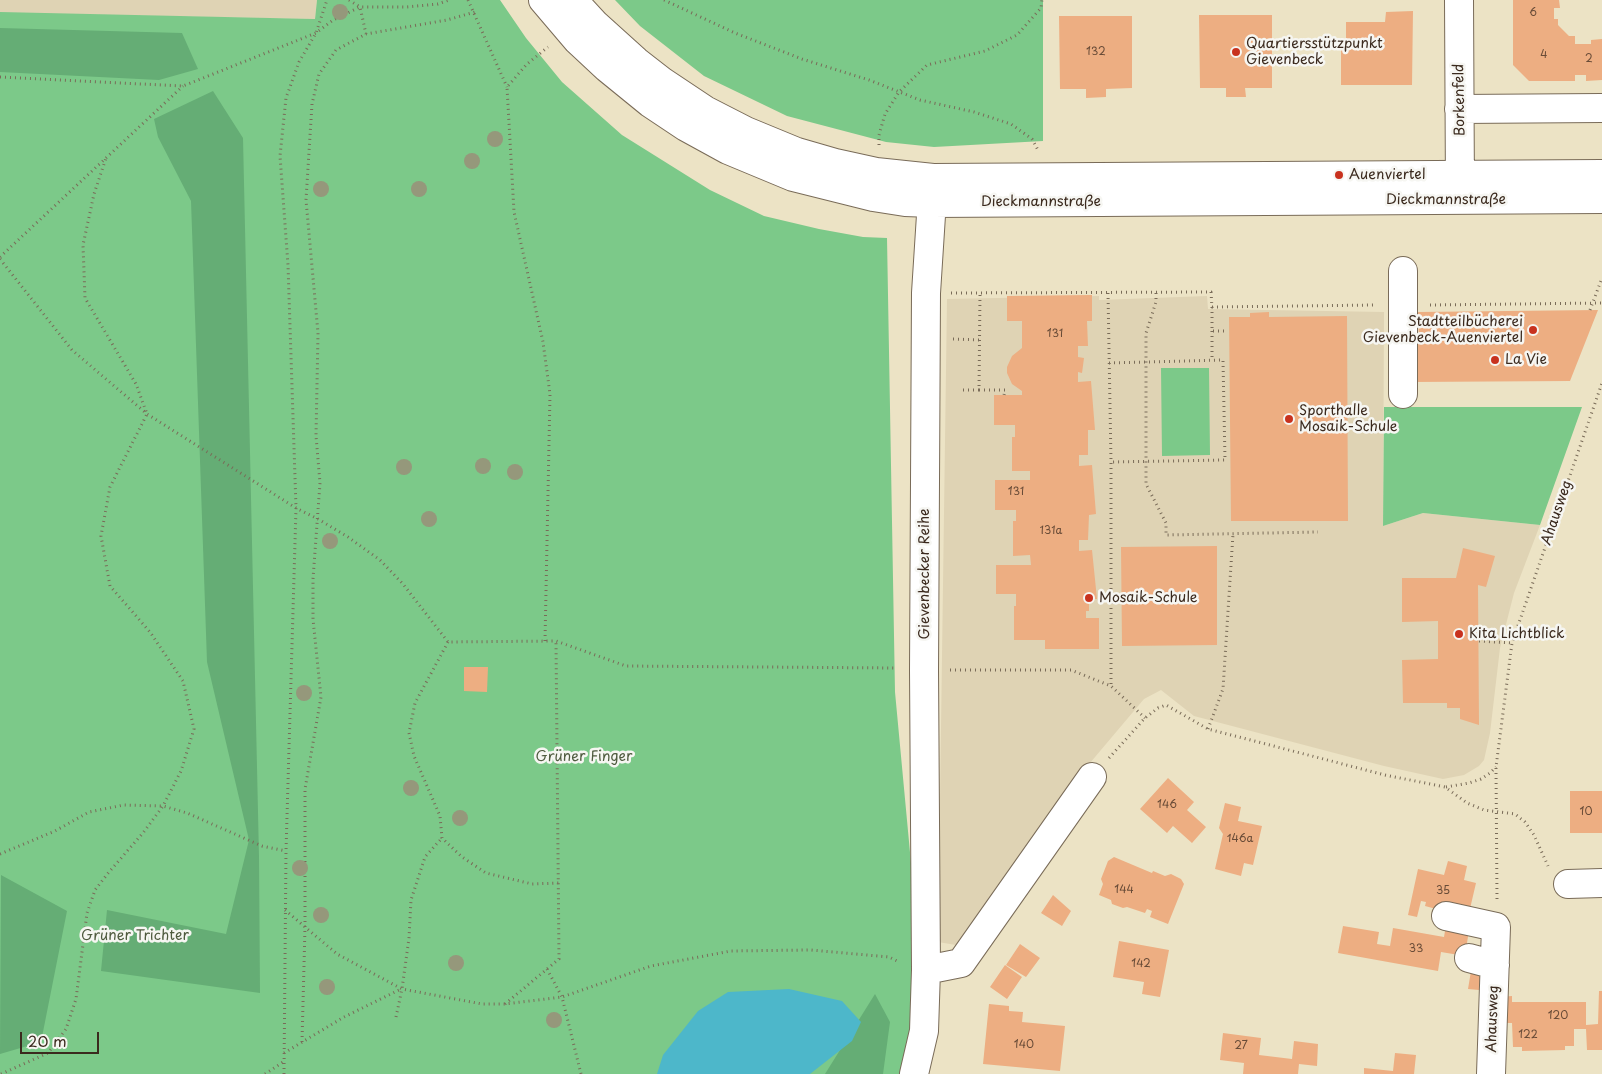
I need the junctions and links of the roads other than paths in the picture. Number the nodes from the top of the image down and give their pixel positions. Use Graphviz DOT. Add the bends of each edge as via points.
graph roads {
  1 [pos="542,0"];
  2 [pos="573,0"];
  3 [pos="1459,0"];
  4 [pos="1602,108"];
  5 [pos="1459,109"];
  6 [pos="1602,174"];
  7 [pos="1460,188"];
  8 [pos="932,190"];
  9 [pos="1602,199"];
  10 [pos="1403,271"];
  11 [pos="1403,394"];
  12 [pos="1092,777"];
  13 [pos="1602,883"];
  14 [pos="1568,884"];
  15 [pos="1446,916"];
  16 [pos="926,970"];
  17 [pos="914,1074"];
  18 [pos="1491,1074"];
  1 -- 8 [label="street, Dieckmannstraße" via="606,68 650,103 714,143 774,170 872,197 905,202"];
  2 -- 8 [label="street, Dieckmannstraße" via="651,73 690,101 726,121 797,152"];
  3 -- 5 [label="street, Borkenfeld"];
  4 -- 5 [label="street"];
  5 -- 7 [label="street, Borkenfeld"];
  6 -- 7 [label="street, Dieckmannstraße"];
  7 -- 8 [label="street, Dieckmannstraße"];
  7 -- 9 [label="street, Dieckmannstraße"];
  8 -- 16 [label="street, Gievenbecker Reihe" via="926,293"];
  10 -- 11 [label="street"];
  12 -- 16 [label="street" via="961,963"];
  13 -- 14 [label="street"];
  15 -- 18 [label="street, Ahausweg" via="1496,927 1482,962"];
  16 -- 17 [label="street, Gievenbecker Reihe" via="924,1031"];
}
